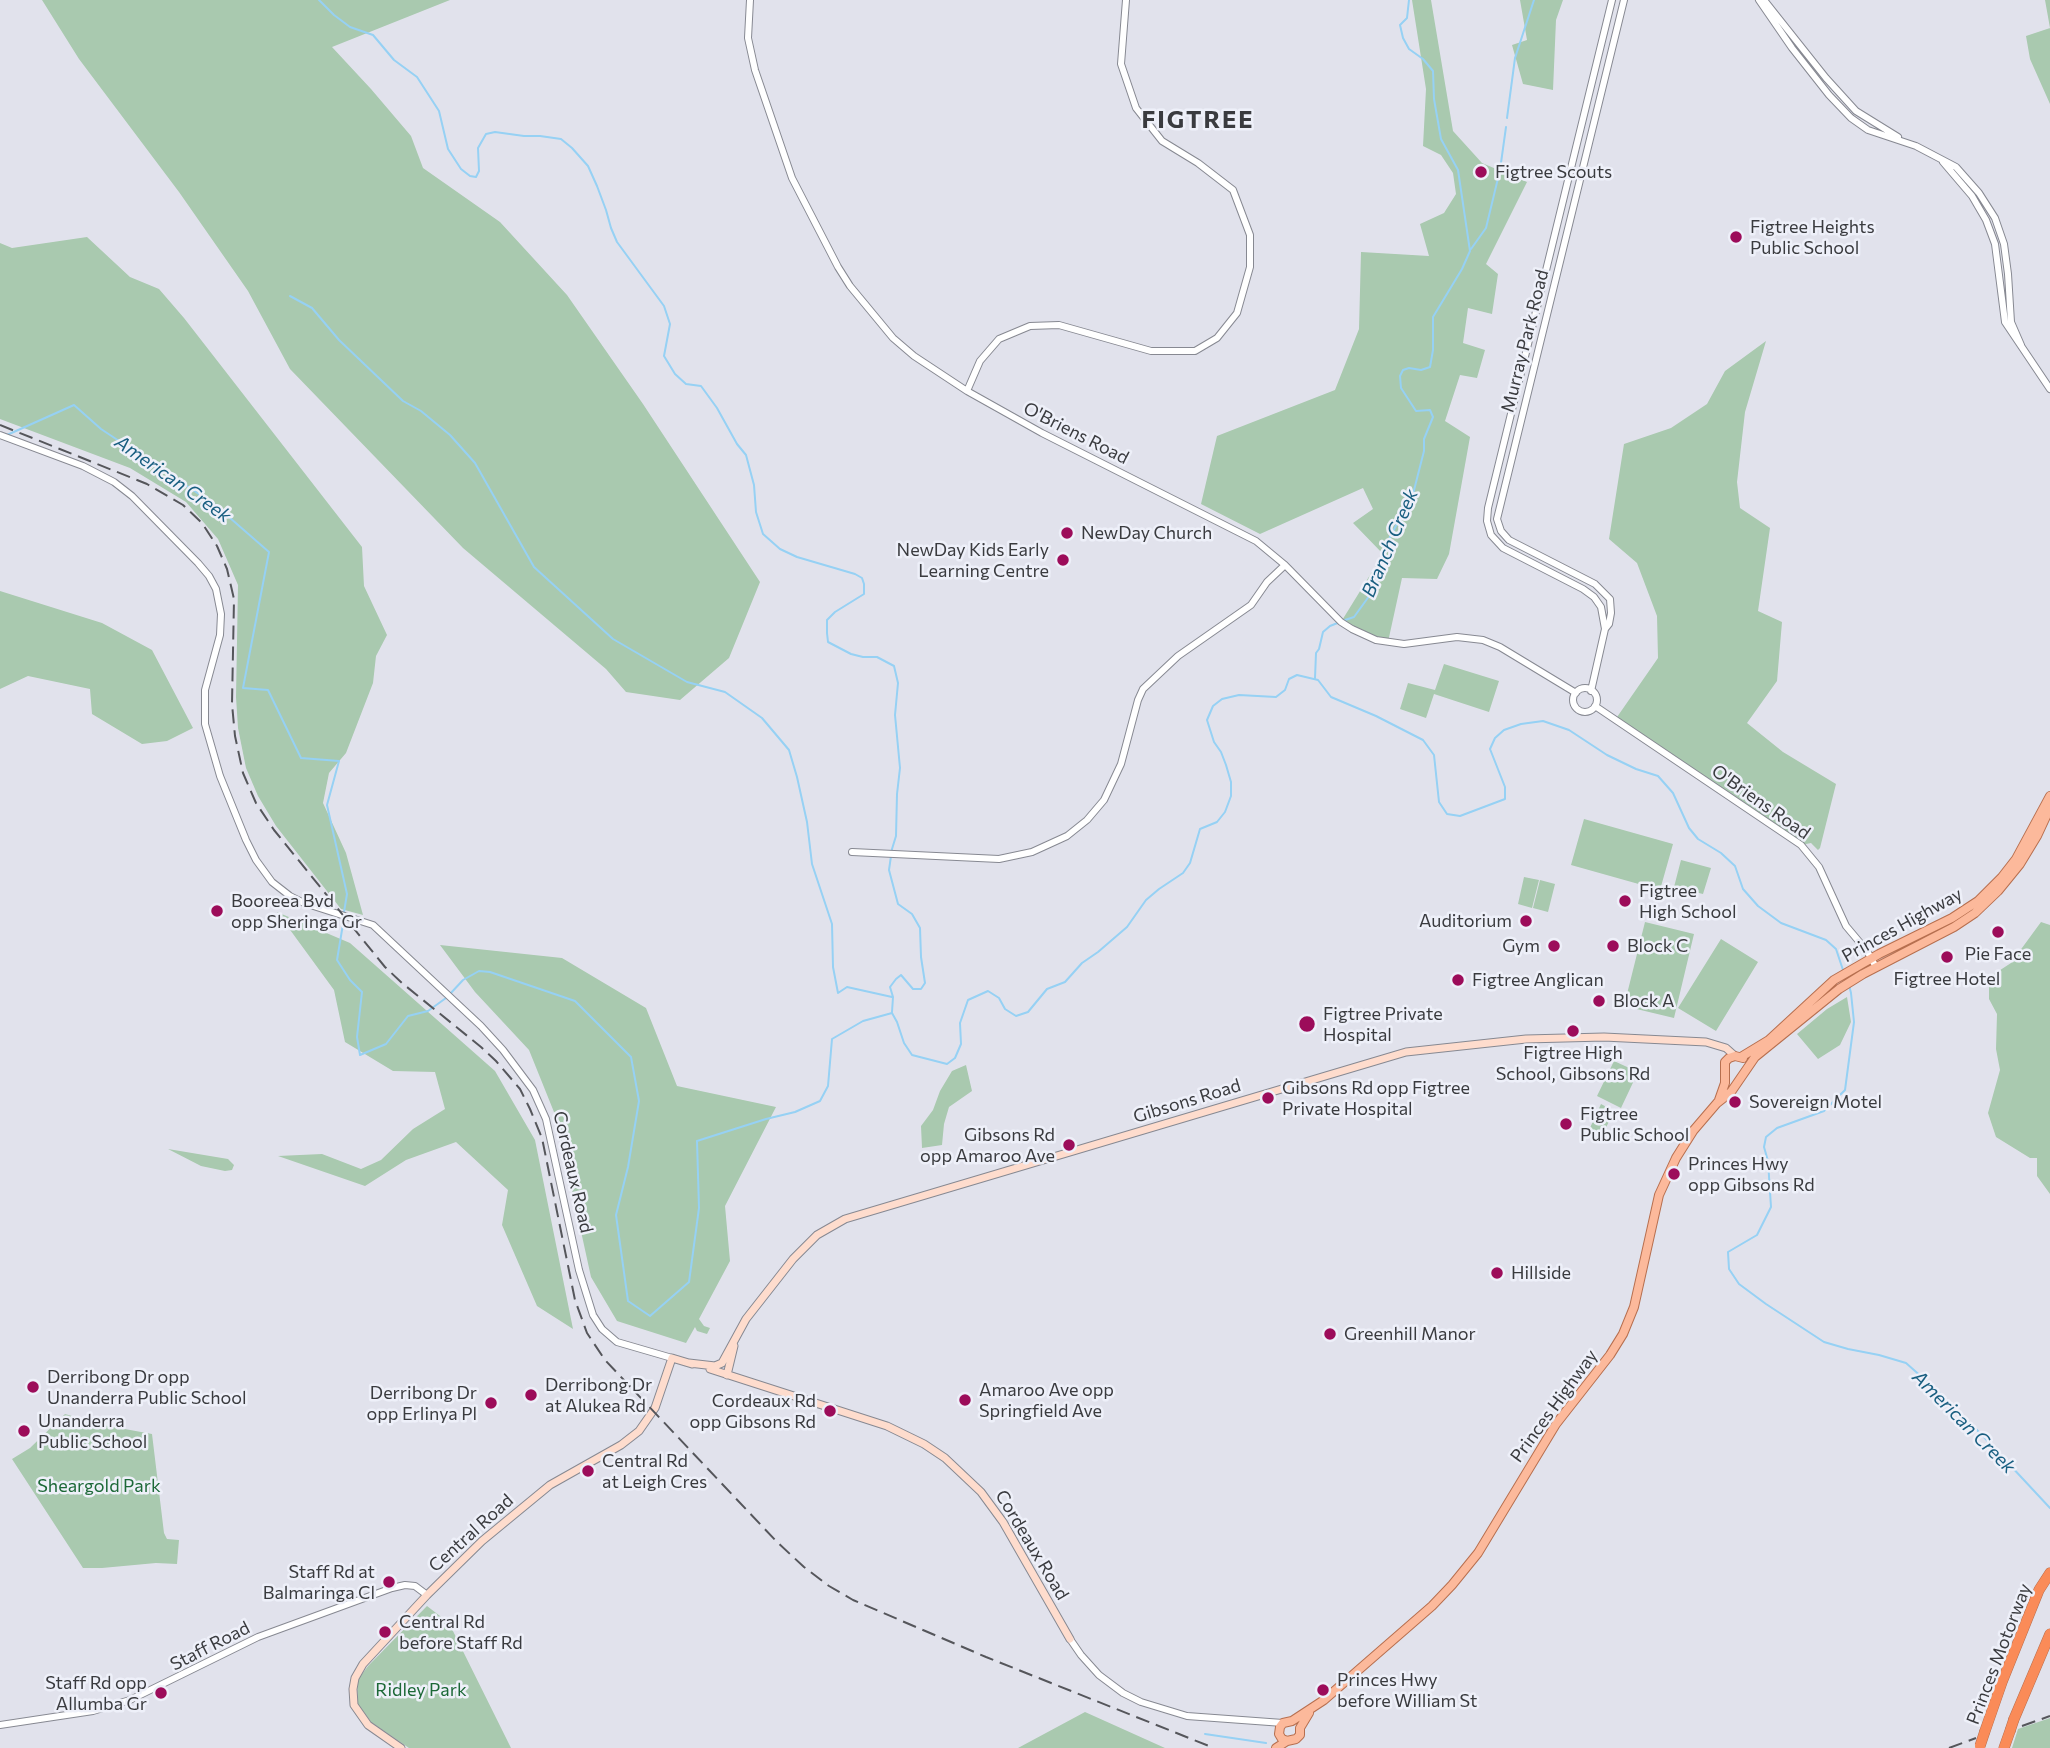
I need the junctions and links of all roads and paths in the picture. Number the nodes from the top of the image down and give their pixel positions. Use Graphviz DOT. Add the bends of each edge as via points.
graph roads {
  1 [pos="749,0"];
  2 [pos="1126,0"];
  3 [pos="1612,0"];
  4 [pos="1624,0"];
  5 [pos="1762,0"];
  6 [pos="2050,389"];
  7 [pos="967,391"];
  8 [pos="0,435"];
  9 [pos="1497,519"];
  10 [pos="1487,521"];
  11 [pos="1285,565"];
  12 [pos="1605,629"];
  13 [pos="1591,691"];
  14 [pos="1576,693"];
  15 [pos="1595,706"];
  16 [pos="2050,796"];
  17 [pos="2050,808"];
  18 [pos="852,852"];
  19 [pos="1871,958"];
  20 [pos="1875,967"];
  21 [pos="1711,1044"];
  22 [pos="1738,1056"];
  23 [pos="1725,1062"];
  24 [pos="1747,1068"];
  25 [pos="1726,1073"];
  26 [pos="1741,1077"];
  27 [pos="1717,1103"];
  28 [pos="734,1342"];
  29 [pos="672,1358"];
  30 [pos="689,1363"];
  31 [pos="727,1375"];
  32 [pos="2050,1573"];
  33 [pos="427,1595"];
  34 [pos="2050,1634"];
  35 [pos="1070,1639"];
  36 [pos="1311,1710"];
  37 [pos="0,1725"];
  38 [pos="1300,1728"];
  39 [pos="1284,1730"];
  40 [pos="1980,1747"];
  41 [pos="401,1748"];
  42 [pos="1276,1748"];
  43 [pos="2004,1748"];
  1 -- 7 [label="street, O'Briens Road" via="748,38 755,70 792,178 838,267 893,338"];
  2 -- 7 [label="street" via="1121,64 1136,108 1162,141 1233,190 1250,235 1250,267 1237,313 1217,338 1195,351 1151,351 1059,325 1030,326 999,340 980,361"];
  3 -- 10 [label="street, Murray Park Road"];
  4 -- 9 [label="street, Murray Park Road"];
  5 -- 6 [label="street" via="1856,111 1956,167 1979,193 1995,218 2005,254 2011,322"];
  7 -- 11 [label="street, O'Briens Road" via="1256,541"];
  8 -- 29 [label="street, Cordeaux Road" via="94,471 121,487 209,576 221,614 206,683 205,724 246,840 264,872 290,896 378,929 503,1049 541,1107 593,1315 617,1342"];
  9 -- 10 [label="street"];
  9 -- 12 [label="street" via="1509,540 1602,589 1611,603"];
  10 -- 12 [label="street" via="1491,535 1503,548 1594,597"];
  11 -- 14 [label="street, O'Briens Road" via="1341,622 1365,636 1404,644 1457,637 1483,640"];
  11 -- 18 [label="street" via="1251,605 1178,656 1143,689 1121,764 1104,800 1068,836 1032,852 999,859"];
  12 -- 13 [label="street"];
  13 -- 14 [label="street"];
  13 -- 15 [label="street" via="1597,698"];
  14 -- 15 [label="street, O'Briens Road" via="1574,705 1580,710 1588,712"];
  15 -- 19 [label="street, O'Briens Road" via="1801,845 1822,872 1846,926"];
  16 -- 19 [label="main road, Princes Highway" via="2016,859 1984,896 1952,918"];
  17 -- 20 [label="main road, Princes Highway" via="2020,864 1975,913"];
  19 -- 20 [label="street, O'Briens Road"];
  19 -- 22 [label="main road, Princes Highway" via="1834,980 1769,1040"];
  20 -- 24 [label="main road, Princes Highway" via="1839,989"];
  21 -- 22 [label="main road, Gibsons Road"];
  21 -- 23 [label="main road" via="1721,1051"];
  21 -- 28 [label="main road, Gibsons Road" via="1580,1037 1406,1052 856,1215 807,1244 746,1319"];
  22 -- 23 [label="main road"];
  22 -- 24 [label="main road"];
  23 -- 25 [label="main road"];
  24 -- 26 [label="main road"];
  25 -- 26 [label="main road" via="1731,1078"];
  25 -- 27 [label="main road, Princes Highway"];
  26 -- 27 [label="main road, Princes Highway"];
  27 -- 36 [label="main road, Princes Highway" via="1685,1142 1667,1177 1623,1334 1556,1424 1478,1553 1432,1606"];
  28 -- 30 [label="main road, Gibsons Road" via="719,1366"];
  28 -- 31 [label="main road, Gibsons Road"];
  29 -- 30 [label="main road, Cordeaux Road"];
  29 -- 33 [label="main road, Central Road" via="655,1408 639,1431 539,1493"];
  30 -- 31 [label="main road, Cordeaux Road"];
  31 -- 35 [label="main road, Cordeaux Road" via="887,1426 945,1458 981,1492 1003,1522"];
  32 -- 40 [label="highway, Princes Motorway, bridge" via="2002,1682"];
  33 -- 37 [label="street, Staff Road" via="415,1586 392,1588 258,1637 131,1700"];
  33 -- 41 [label="main road, Central Road" via="355,1678 357,1712"];
  34 -- 43 [label="highway, bridge"];
  35 -- 39 [label="street, Cordeaux Road" via="1099,1675 1141,1702 1187,1716 1263,1723"];
  36 -- 38 [label="main road, Princes Highway"];
  36 -- 39 [label="main road, Princes Highway"];
  38 -- 39 [label="main road"];
  38 -- 39 [label="main road, Princes Highway" via="1296,1739"];
  39 -- 42 [label="main road, Princes Highway"];
}
